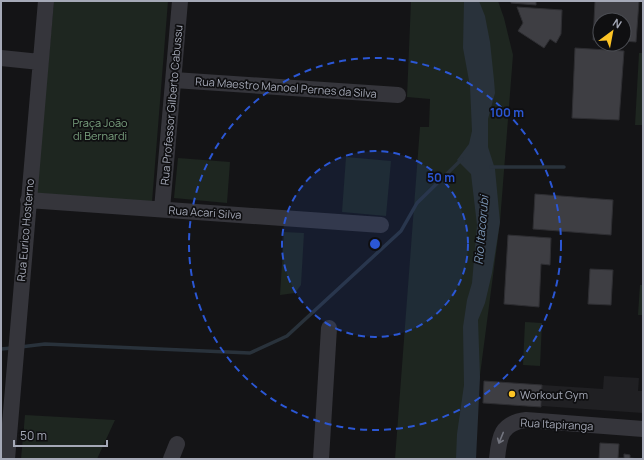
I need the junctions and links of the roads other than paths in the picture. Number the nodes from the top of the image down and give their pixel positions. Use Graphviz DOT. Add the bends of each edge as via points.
graph roads {
  1 [pos="46,1"];
  2 [pos="180,1"];
  3 [pos="1,58"];
  4 [pos="40,62"];
  5 [pos="174,80"];
  6 [pos="398,94"];
  7 [pos="28,200"];
  8 [pos="162,209"];
  9 [pos="381,225"];
  10 [pos="330,328"];
  11 [pos="643,429"];
  12 [pos="177,444"];
  13 [pos="7,459"];
  14 [pos="171,459"];
  15 [pos="321,459"];
  16 [pos="497,459"];
  1 -- 4 [label="street, Rua Eurico Hosterno"];
  2 -- 5 [label="street, Rua Professor Gilberto Cabussu"];
  3 -- 4 [label="street"];
  4 -- 7 [label="street, Rua Eurico Hosterno"];
  5 -- 6 [label="street, Rua Maestro Manoel Pernes da Silva"];
  5 -- 8 [label="street, Rua Professor Gilberto Cabussu"];
  7 -- 8 [label="street, Rua Acari Silva"];
  7 -- 13 [label="street, Rua Eurico Hosterno"];
  8 -- 9 [label="street, Rua Acari Silva"];
  10 -- 15 [label="street"];
  11 -- 16 [label="street, Rua Itapiranga, one-way" via="516,421 502,433 498,442"];
  12 -- 14 [label="street"];
}
